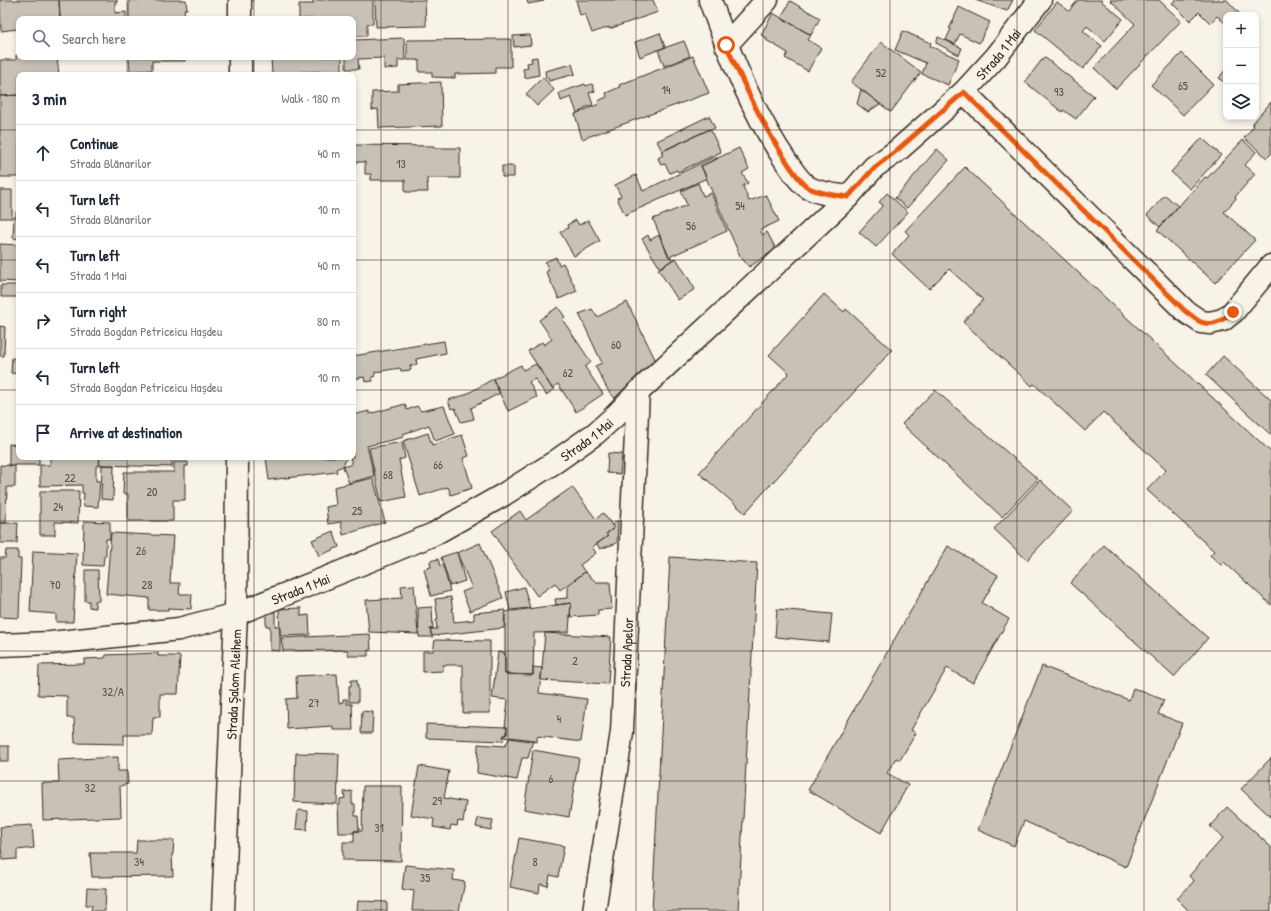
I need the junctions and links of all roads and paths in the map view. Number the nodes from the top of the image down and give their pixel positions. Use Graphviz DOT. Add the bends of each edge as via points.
graph roads {
  1 [pos="240,0"];
  2 [pos="710,0"];
  3 [pos="767,0"];
  4 [pos="1040,0"];
  5 [pos="240,16"];
  6 [pos="726,45"];
  7 [pos="240,60"];
  8 [pos="240,72"];
  9 [pos="964,92"];
  10 [pos="848,197"];
  11 [pos="1271,266"];
  12 [pos="638,392"];
  13 [pos="237,460"];
  14 [pos="236,614"];
  15 [pos="0,645"];
  16 [pos="223,911"];
  17 [pos="594,911"];
  1 -- 5 [label="street"];
  2 -- 6 [label="street"];
  3 -- 6 [label="street"];
  4 -- 9 [label="street, Strada 1 Mai" via="996,57"];
  6 -- 10 [label="street" via="761,118 795,174 808,187 826,194"];
  7 -- 8 [label="street"];
  9 -- 10 [label="street, Strada 1 Mai" via="874,168"];
  9 -- 11 [label="street" via="1185,311 1201,322 1223,320 1233,312"];
  10 -- 12 [label="street, Strada 1 Mai"];
  12 -- 14 [label="street, Strada 1 Mai" via="596,433 503,496 434,534"];
  12 -- 17 [label="street, Strada Apelor" via="622,732"];
  13 -- 14 [label="street, Strada Șalom Aleihem"];
  14 -- 15 [label="street, Strada 1 Mai" via="179,629 51,643"];
  14 -- 16 [label="street, Strada Șalom Aleihem"];
}
